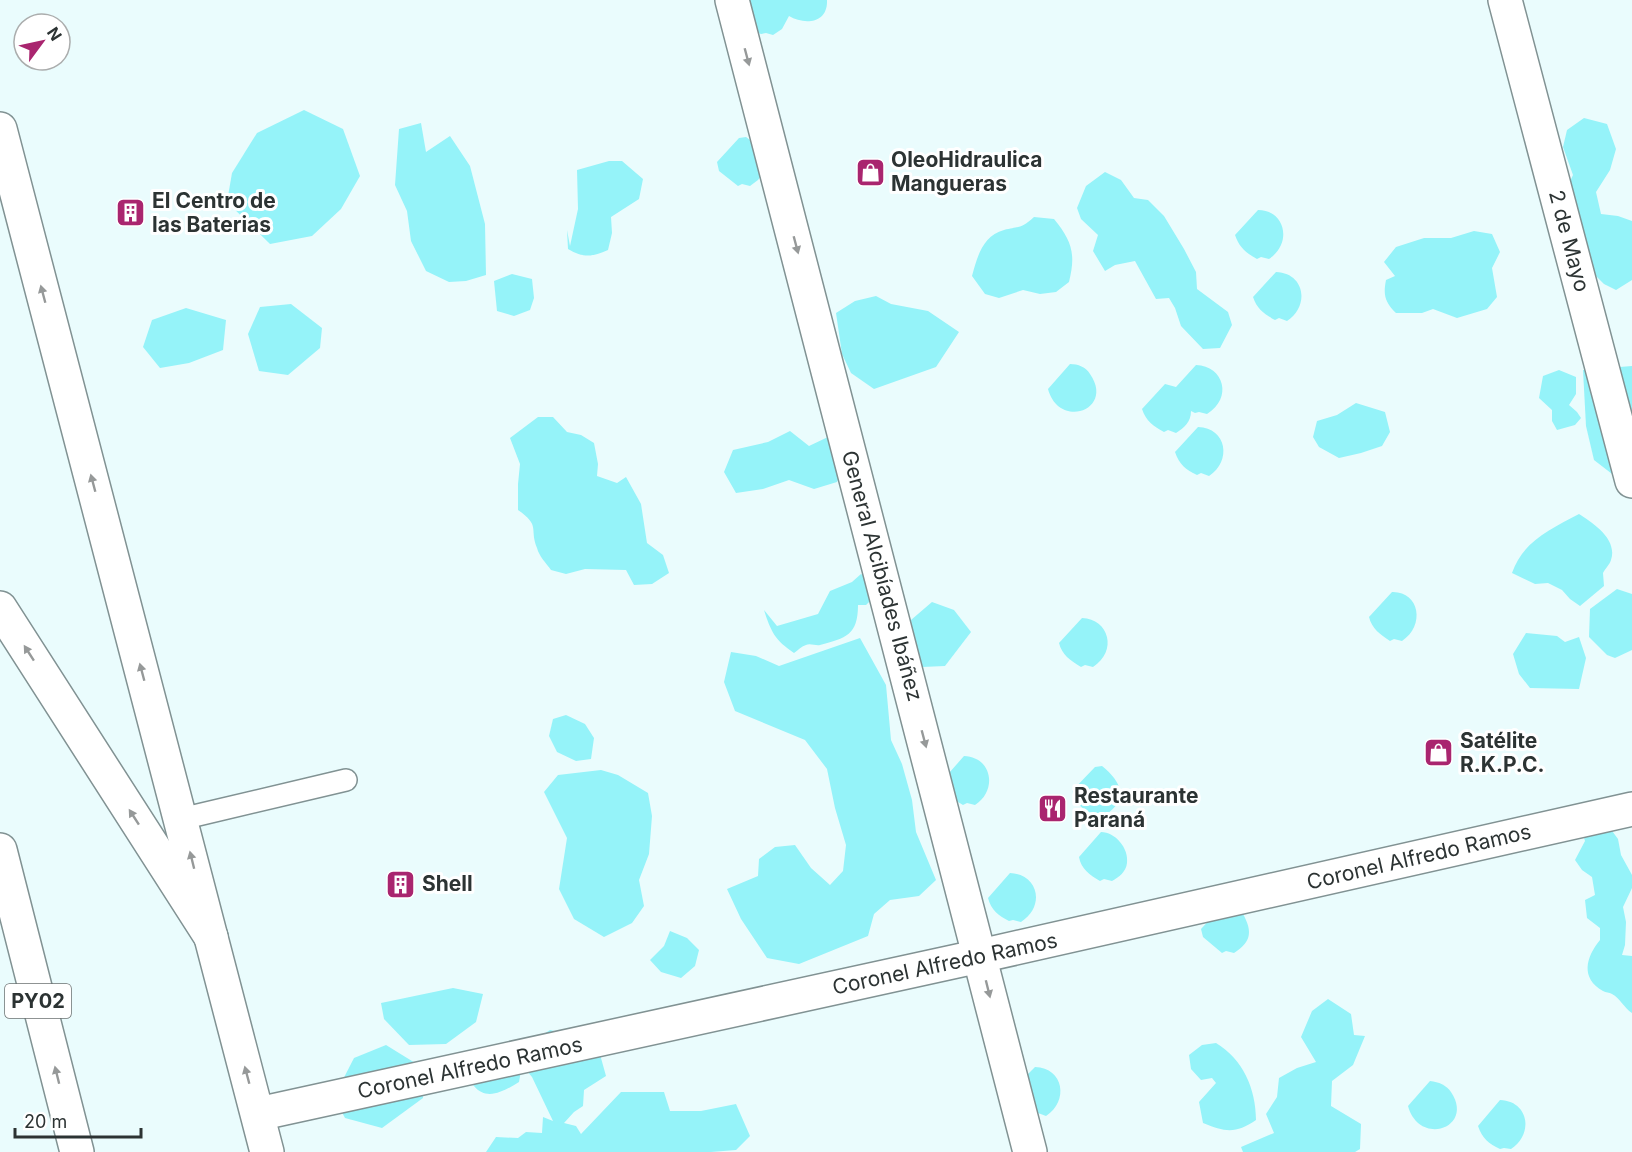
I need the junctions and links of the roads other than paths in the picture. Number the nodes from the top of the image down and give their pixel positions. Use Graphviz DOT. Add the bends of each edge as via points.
graph roads {
  1 [pos="732,0"];
  2 [pos="1505,0"];
  3 [pos="0,129"];
  4 [pos="1632,481"];
  5 [pos="0,608"];
  6 [pos="346,780"];
  7 [pos="1632,809"];
  8 [pos="181,819"];
  9 [pos="0,850"];
  10 [pos="211,937"];
  11 [pos="980,956"];
  12 [pos="258,1114"];
  13 [pos="77,1152"];
  14 [pos="267,1152"];
  15 [pos="1030,1152"];
  1 -- 11 [label="main road, General Alcibíades Ibáñez, one-way"];
  2 -- 4 [label="main road, 2 de Mayo"];
  8 -- 3 [label="main road, one-way"];
  10 -- 5 [label="main road, one-way"];
  6 -- 8 [label="lane"];
  7 -- 11 [label="main road, Coronel Alfredo Ramos"];
  10 -- 8 [label="main road, one-way"];
  13 -- 9 [label="main road, PY02, one-way"];
  12 -- 10 [label="main road, one-way"];
  11 -- 12 [label="main road, Coronel Alfredo Ramos"];
  11 -- 15 [label="main road, General Alcibíades Ibáñez, one-way"];
  12 -- 14 [label="main road"];
}
